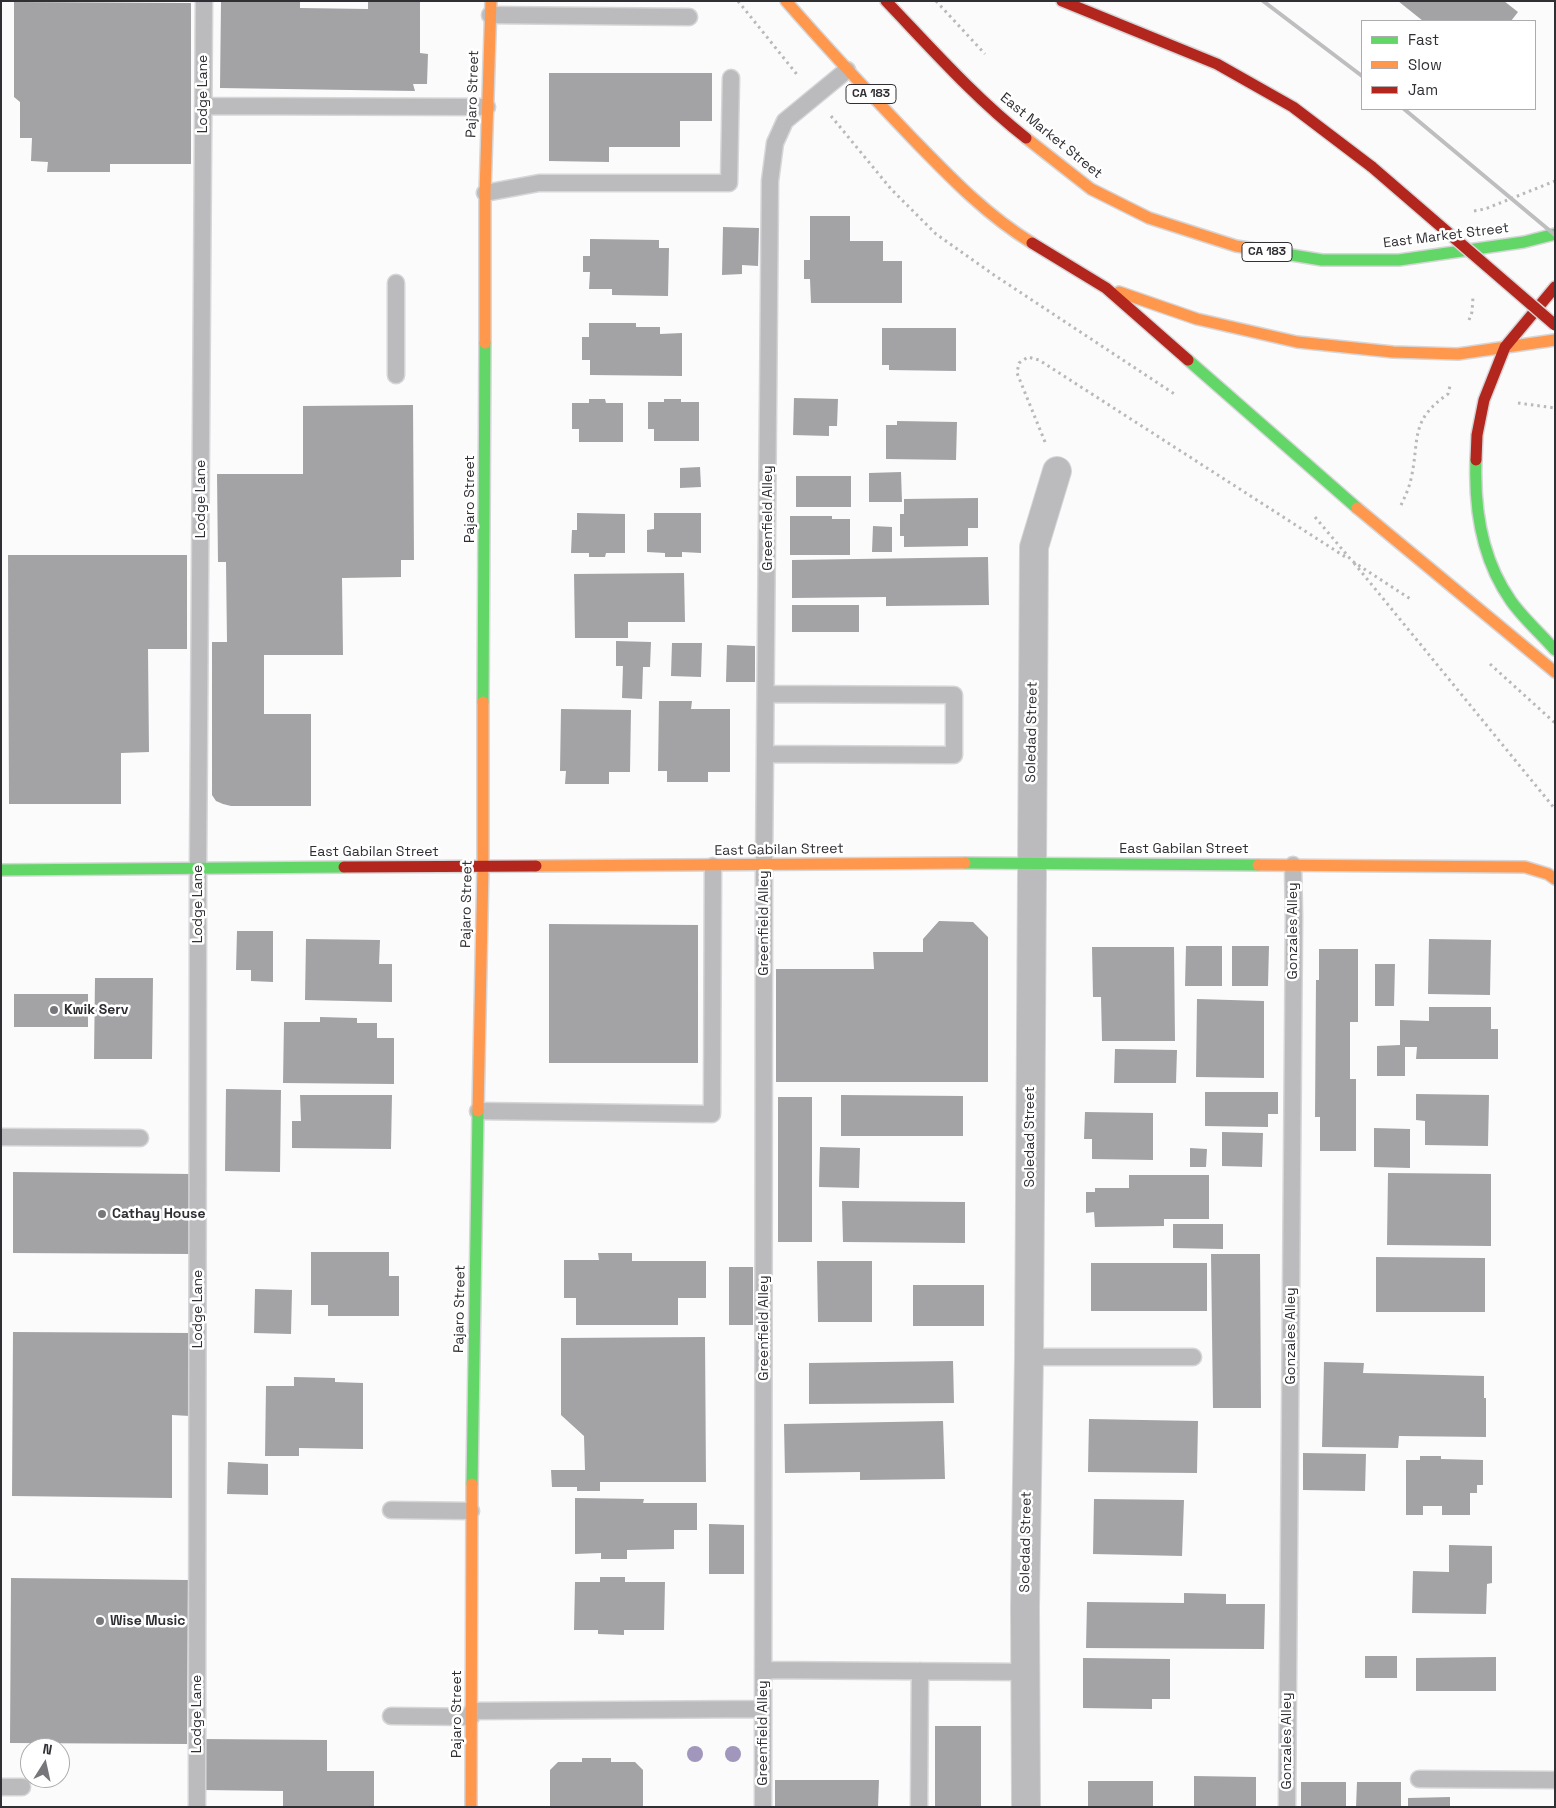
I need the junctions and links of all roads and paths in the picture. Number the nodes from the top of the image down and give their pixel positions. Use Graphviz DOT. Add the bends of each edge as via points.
graph roads {
  1 [pos="204,1"];
  2 [pos="738,1"];
  3 [pos="786,1"];
  4 [pos="886,1"];
  5 [pos="936,1"];
  6 [pos="1062,1"];
  7 [pos="491,8"];
  8 [pos="689,18"];
  9 [pos="988,57"];
  10 [pos="847,70"];
  11 [pos="731,78"];
  12 [pos="815,97"];
  13 [pos="203,106"];
  14 [pos="487,107"];
  15 [pos="1555,181"];
  16 [pos="485,192"];
  17 [pos="1468,212"];
  18 [pos="1555,234"];
  19 [pos="396,283"];
  20 [pos="1555,287"];
  21 [pos="1106,288"];
  22 [pos="1555,325"];
  23 [pos="1555,340"];
  24 [pos="1505,347"];
  25 [pos="396,375"];
  26 [pos="1448,394"];
  27 [pos="1182,399"];
  28 [pos="1518,403"];
  29 [pos="1555,408"];
  30 [pos="1057,471"];
  31 [pos="1396,510"];
  32 [pos="1311,512"];
  33 [pos="1352,561"];
  34 [pos="1415,601"];
  35 [pos="1555,650"];
  36 [pos="1484,659"];
  37 [pos="1555,672"];
  38 [pos="766,694"];
  39 [pos="1555,723"];
  40 [pos="765,754"];
  41 [pos="1555,808"];
  42 [pos="1031,863"];
  43 [pos="1293,865"];
  44 [pos="713,866"];
  45 [pos="764,866"];
  46 [pos="483,867"];
  47 [pos="198,868"];
  48 [pos="1,870"];
  49 [pos="1555,879"];
  50 [pos="478,1111"];
  51 [pos="1,1137"];
  52 [pos="140,1138"];
  53 [pos="1029,1357"];
  54 [pos="1193,1357"];
  55 [pos="391,1510"];
  56 [pos="471,1511"];
  57 [pos="763,1670"];
  58 [pos="920,1672"];
  59 [pos="1024,1672"];
  60 [pos="763,1709"];
  61 [pos="472,1714"];
  62 [pos="391,1716"];
  63 [pos="1419,1779"];
  64 [pos="1555,1780"];
  65 [pos="1,1787"];
  66 [pos="20,1787"];
  67 [pos="197,1807"];
  68 [pos="471,1807"];
  69 [pos="762,1807"];
  70 [pos="919,1807"];
  71 [pos="1026,1807"];
  72 [pos="1287,1807"];
  1 -- 13 [label="lane, Lodge Lane"];
  2 -- 12 [label="path"];
  3 -- 10 [label="street, CA 183"];
  4 -- 18 [label="street, East Market Street / CA 183" via="1010,126 1092,189 1149,218 1236,246 1322,260 1399,260 1524,242"];
  5 -- 9 [label="path"];
  6 -- 22 [label="street, bridge" via="1216,64 1293,107 1372,167"];
  7 -- 8 [label="lane"];
  7 -- 14 [label="street, Pajaro Street"];
  10 -- 12 [label="lane, Greenfield Alley"];
  10 -- 21 [label="street, CA 183" via="958,185 1016,233"];
  11 -- 16 [label="lane" via="729,183 538,183"];
  12 -- 27 [label="path" via="891,189 936,234"];
  12 -- 38 [label="lane, Greenfield Alley" via="785,121 776,143 770,180"];
  13 -- 14 [label="lane"];
  13 -- 47 [label="lane, Lodge Lane"];
  14 -- 16 [label="street, Pajaro Street"];
  15 -- 17 [label="path" via="1485,209"];
  16 -- 46 [label="street, Pajaro Street"];
  19 -- 25 [label="lane"];
  20 -- 24 [label="street"];
  21 -- 24 [label="street, CA 183" via="1197,319 1297,342 1393,352 1458,354"];
  21 -- 37 [label="street" via="1380,528"];
  23 -- 24 [label="street, CA 183"];
  24 -- 35 [label="street" via="1484,400 1477,435 1478,521 1489,562 1511,601"];
  26 -- 31 [label="path" via="1435,403 1422,420 1416,436 1411,481"];
  28 -- 29 [label="path"];
  30 -- 33 [label="path" via="1017,373 1019,363 1028,357 1039,360"];
  30 -- 42 [label="street, Soledad Street" via="1034,547"];
  32 -- 33 [label="path"];
  33 -- 34 [label="path"];
  33 -- 41 [label="path"];
  36 -- 39 [label="path"];
  38 -- 40 [label="lane, Greenfield Alley"];
  38 -- 40 [label="lane" via="954,695 954,755"];
  40 -- 45 [label="lane, Greenfield Alley"];
  42 -- 43 [label="street, East Gabilan Street"];
  42 -- 45 [label="street, East Gabilan Street"];
  42 -- 53 [label="street, Soledad Street"];
  43 -- 49 [label="street, East Gabilan Street" via="1525,867"];
  43 -- 72 [label="lane, Gonzales Alley"];
  44 -- 45 [label="street, East Gabilan Street"];
  44 -- 46 [label="street, East Gabilan Street"];
  44 -- 50 [label="lane" via="712,1114"];
  45 -- 57 [label="lane, Greenfield Alley"];
  46 -- 47 [label="street, East Gabilan Street"];
  46 -- 50 [label="street, Pajaro Street"];
  47 -- 48 [label="street, East Gabilan Street"];
  47 -- 67 [label="lane, Lodge Lane"];
  50 -- 56 [label="street, Pajaro Street"];
  51 -- 52 [label="lane"];
  53 -- 54 [label="lane"];
  53 -- 59 [label="street, Soledad Street"];
  55 -- 56 [label="lane"];
  56 -- 61 [label="street, Pajaro Street"];
  57 -- 58 [label="lane"];
  57 -- 60 [label="lane, Greenfield Alley"];
  58 -- 59 [label="lane"];
  58 -- 70 [label="lane"];
  59 -- 71 [label="street, Soledad Street"];
  60 -- 61 [label="lane"];
  60 -- 69 [label="lane, Greenfield Alley"];
  61 -- 62 [label="lane"];
  61 -- 68 [label="street, Pajaro Street"];
  63 -- 64 [label="lane"];
  65 -- 66 [label="lane"];
}
